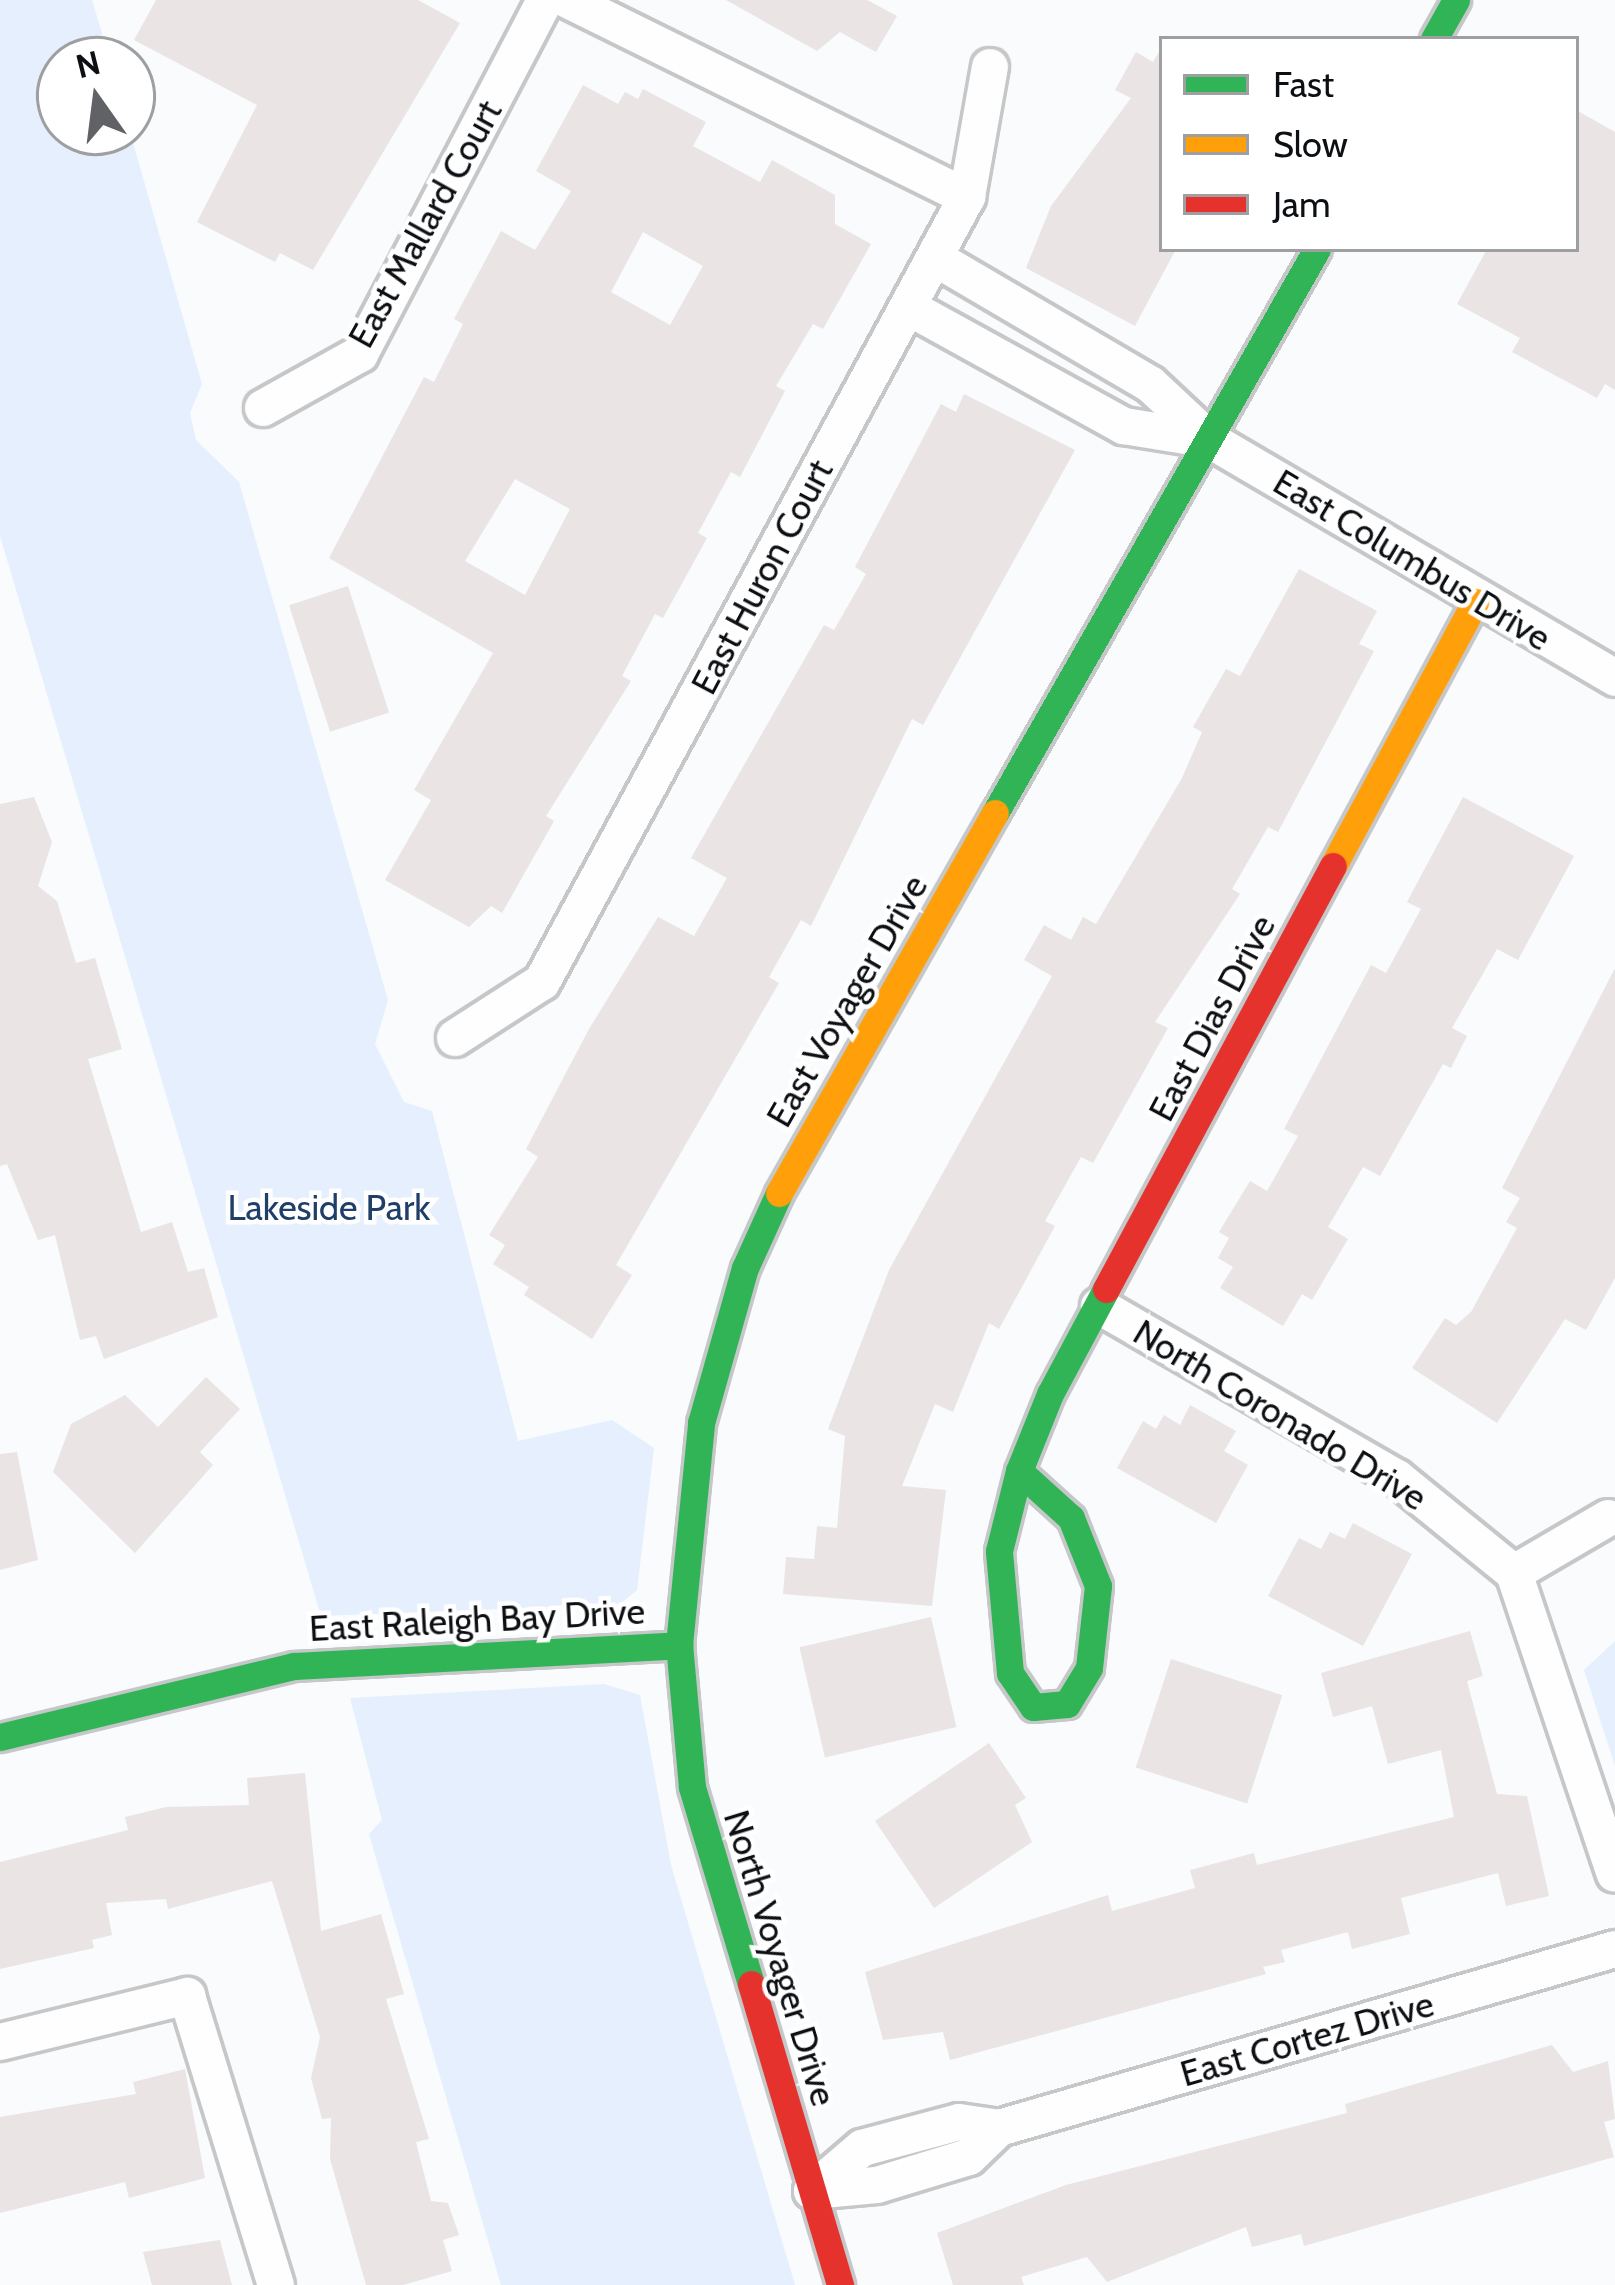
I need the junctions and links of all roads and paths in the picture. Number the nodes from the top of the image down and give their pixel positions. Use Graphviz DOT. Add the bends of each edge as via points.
graph roads {
  1 [pos="545,0"];
  2 [pos="568,0"];
  3 [pos="1456,0"];
  4 [pos="1436,36"];
  5 [pos="990,67"];
  6 [pos="968,197"];
  7 [pos="1315,252"];
  8 [pos="934,258"];
  9 [pos="908,307"];
  10 [pos="263,408"];
  11 [pos="1210,440"];
  12 [pos="1475,602"];
  13 [pos="1615,678"];
  14 [pos="455,1038"];
  15 [pos="1099,1306"];
  16 [pos="1019,1471"];
  17 [pos="1608,1518"];
  18 [pos="1514,1573"];
  19 [pos="679,1646"];
  20 [pos="0,1737"];
  21 [pos="1615,1874"];
  22 [pos="1615,1949"];
  23 [pos="0,2042"];
  24 [pos="812,2191"];
  25 [pos="276,2285"];
  26 [pos="840,2285"];
  1 -- 10 [label="street, East Mallard Court" via="360,354"];
  2 -- 6 [label="street"];
  3 -- 4 [label="street"];
  5 -- 6 [label="street, East Huron Court"];
  6 -- 8 [label="street, East Huron Court"];
  7 -- 11 [label="street"];
  8 -- 9 [label="street, East Huron Court"];
  8 -- 11 [label="street, East Columbus Drive" via="1150,384"];
  9 -- 11 [label="street, East Columbus Drive" via="1124,426"];
  9 -- 14 [label="street, East Huron Court" via="542,982"];
  11 -- 12 [label="street, East Columbus Drive"];
  11 -- 19 [label="street, East Voyager Drive" via="745,1268 701,1423"];
  12 -- 13 [label="street, East Columbus Drive"];
  12 -- 15 [label="street, East Dias Drive"];
  15 -- 16 [label="street, East Dias Drive"];
  15 -- 18 [label="street, North Coronado Drive" via="1397,1478"];
  16 -- 16 [label="street, East Dias Drive" via="999,1551 1000,1636 1010,1673 1033,1707 1067,1704 1089,1669 1098,1586 1071,1518"];
  17 -- 18 [label="street"];
  18 -- 21 [label="street"];
  19 -- 20 [label="street, East Raleigh Bay Drive" via="295,1666"];
  19 -- 24 [label="street, North Voyager Drive" via="707,1850"];
  22 -- 24 [label="street, East Cortez Drive" via="999,2128 958,2122 862,2148"];
  23 -- 25 [label="street" via="187,1996"];
  24 -- 26 [label="street, North Voyager Drive"];
}
